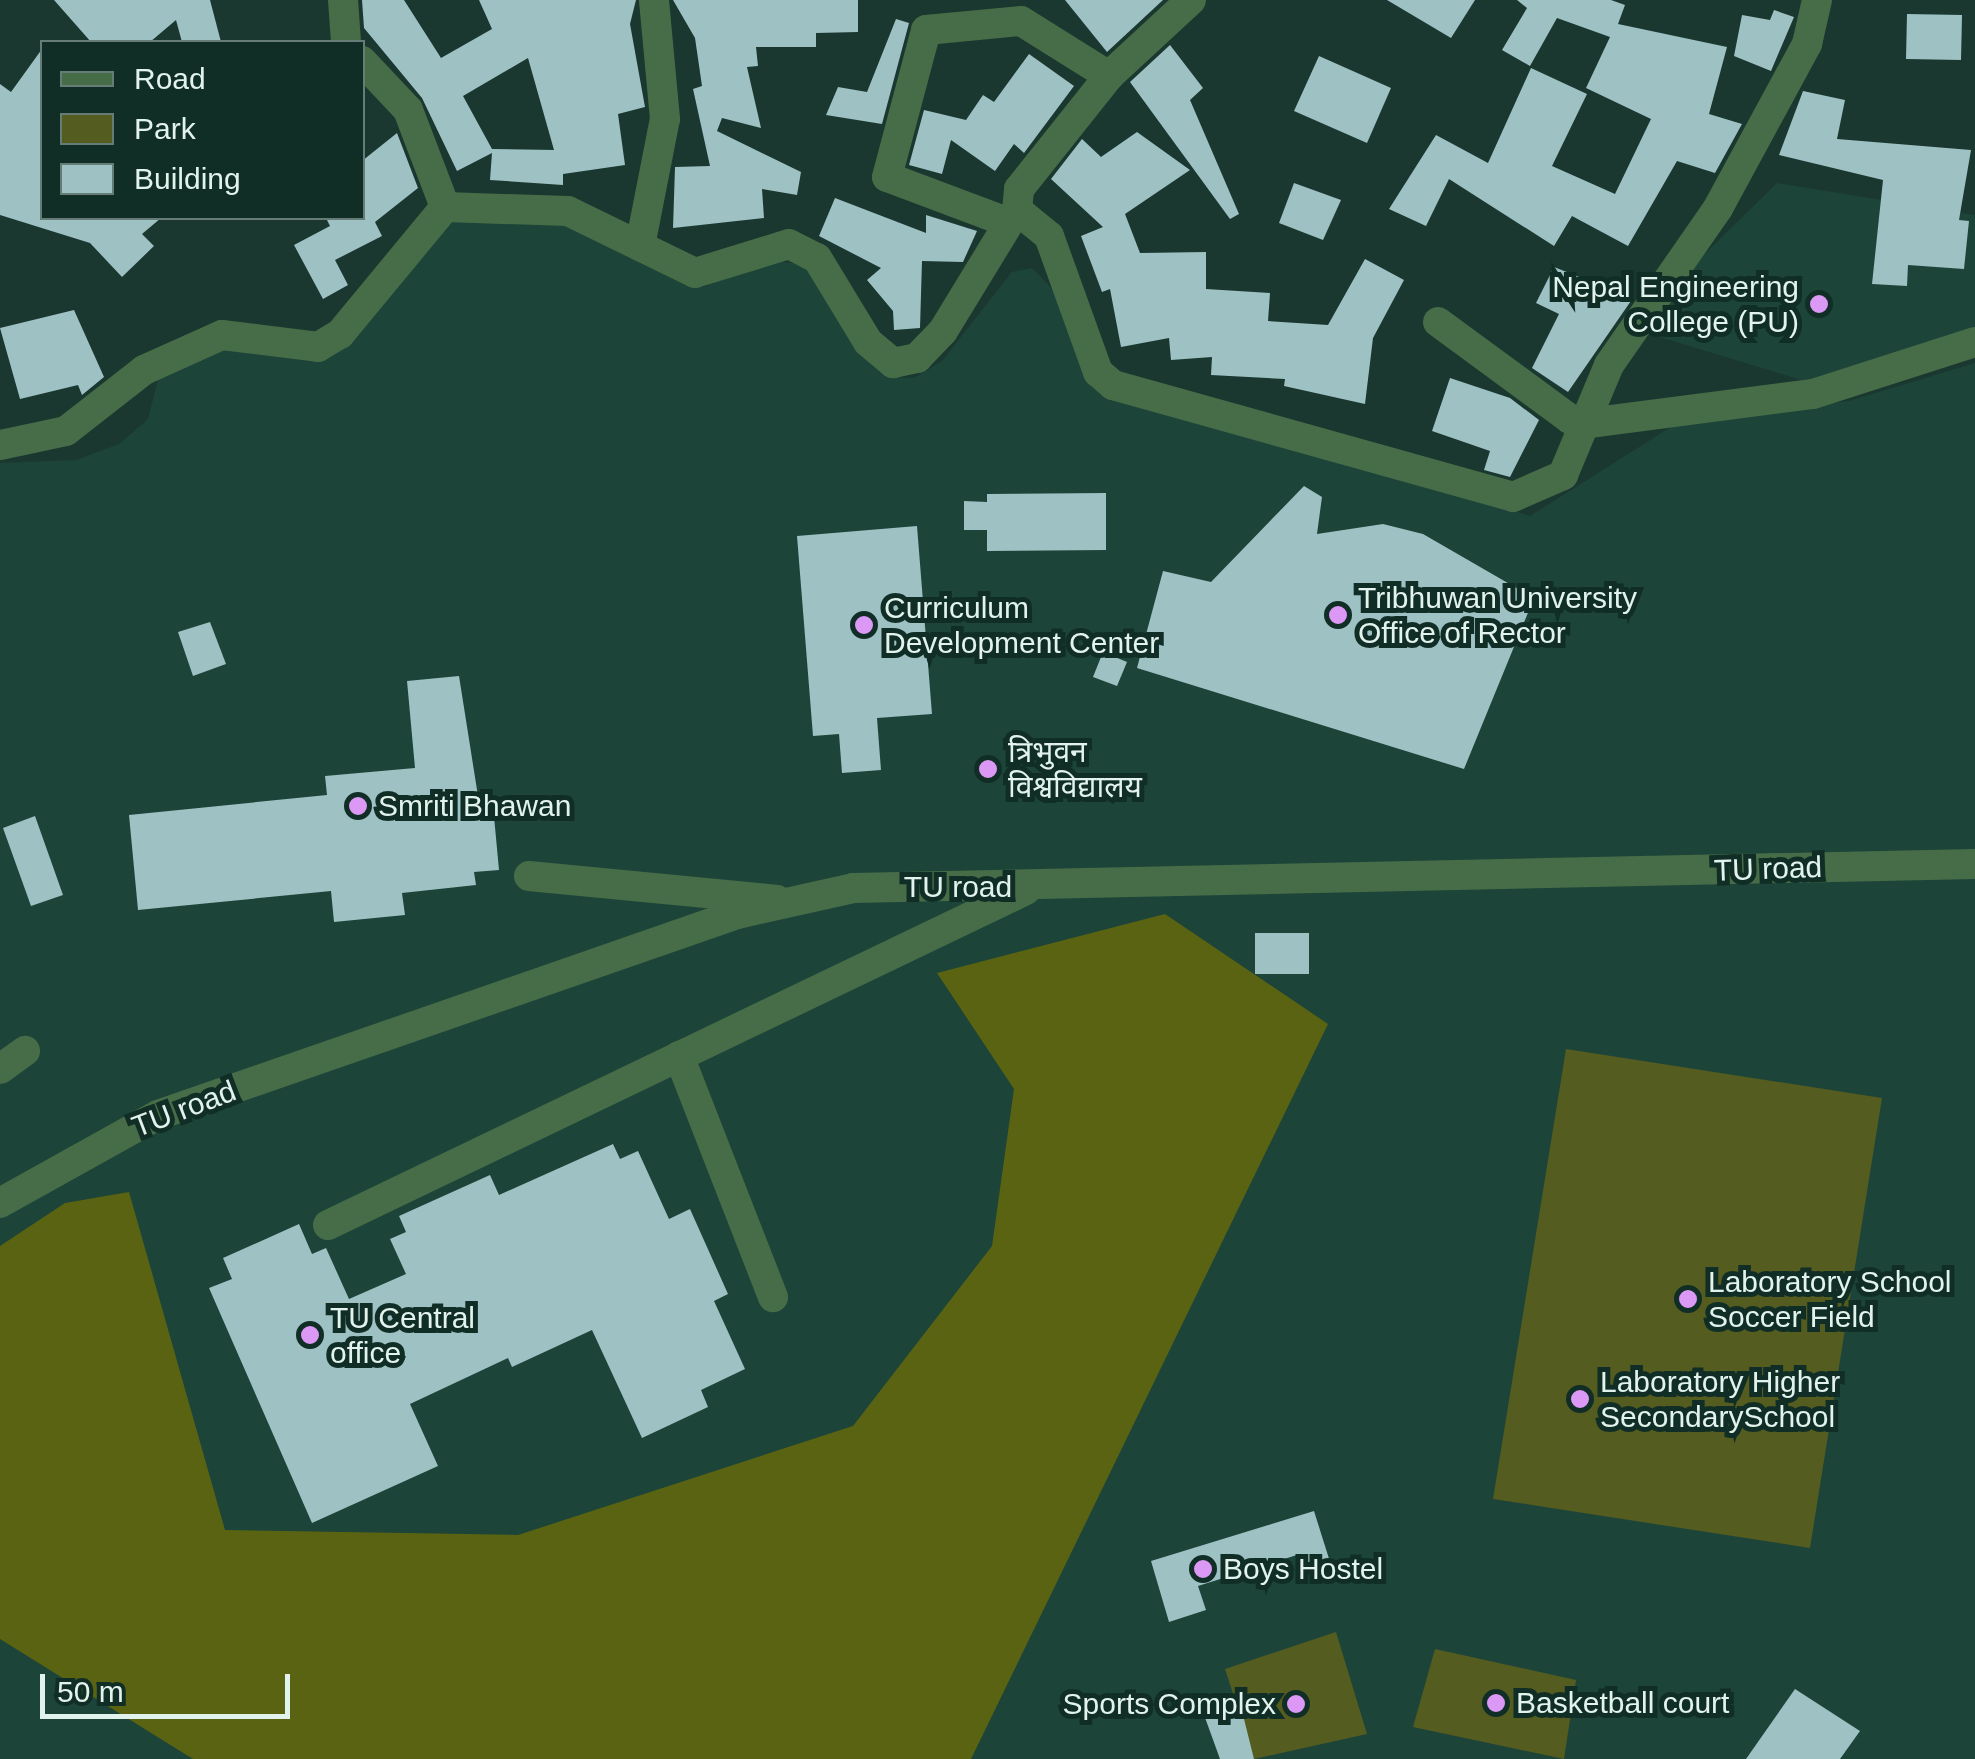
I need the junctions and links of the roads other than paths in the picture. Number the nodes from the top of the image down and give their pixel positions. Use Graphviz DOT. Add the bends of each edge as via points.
graph roads {
  1 [pos="343,0"];
  2 [pos="654,0"];
  3 [pos="1191,0"];
  4 [pos="1816,0"];
  5 [pos="346,40"];
  6 [pos="365,64"];
  7 [pos="1109,76"];
  8 [pos="445,207"];
  9 [pos="1012,216"];
  10 [pos="640,246"];
  11 [pos="1438,322"];
  12 [pos="1975,342"];
  13 [pos="1589,422"];
  14 [pos="0,445"];
  15 [pos="1975,864"];
  16 [pos="529,876"];
  17 [pos="1033,887"];
  18 [pos="789,902"];
  19 [pos="679,1056"];
  20 [pos="0,1202"];
  21 [pos="328,1225"];
  22 [pos="774,1296"];
  1 -- 5 [label="street"];
  2 -- 10 [label="street" via="665,119"];
  3 -- 7 [label="street"];
  4 -- 13 [label="street" via="1798,61 1718,208 1609,365"];
  6 -- 8 [label="street" via="408,110"];
  7 -- 9 [label="street" via="1019,189"];
  7 -- 9 [label="street" via="1021,21 926,30 887,178"];
  8 -- 10 [label="street" via="568,211"];
  8 -- 14 [label="street" via="340,334 318,348 222,334 144,370 66,431"];
  9 -- 10 [label="street" via="942,331 917,358 892,363 868,342 817,258 789,244 695,273"];
  9 -- 13 [label="street" via="1049,236 1098,372 1114,385 1513,497 1564,476"];
  11 -- 13 [label="street" via="1570,418"];
  12 -- 13 [label="street" via="1813,394"];
  15 -- 17 [label="street, TU road"];
  16 -- 18 [label="street" via="716,887"];
  17 -- 18 [label="street, TU road" via="852,888"];
  17 -- 19 [label="street"];
  18 -- 20 [label="street, TU road" via="158,1116"];
  19 -- 21 [label="street"];
  19 -- 22 [label="street"];
}
